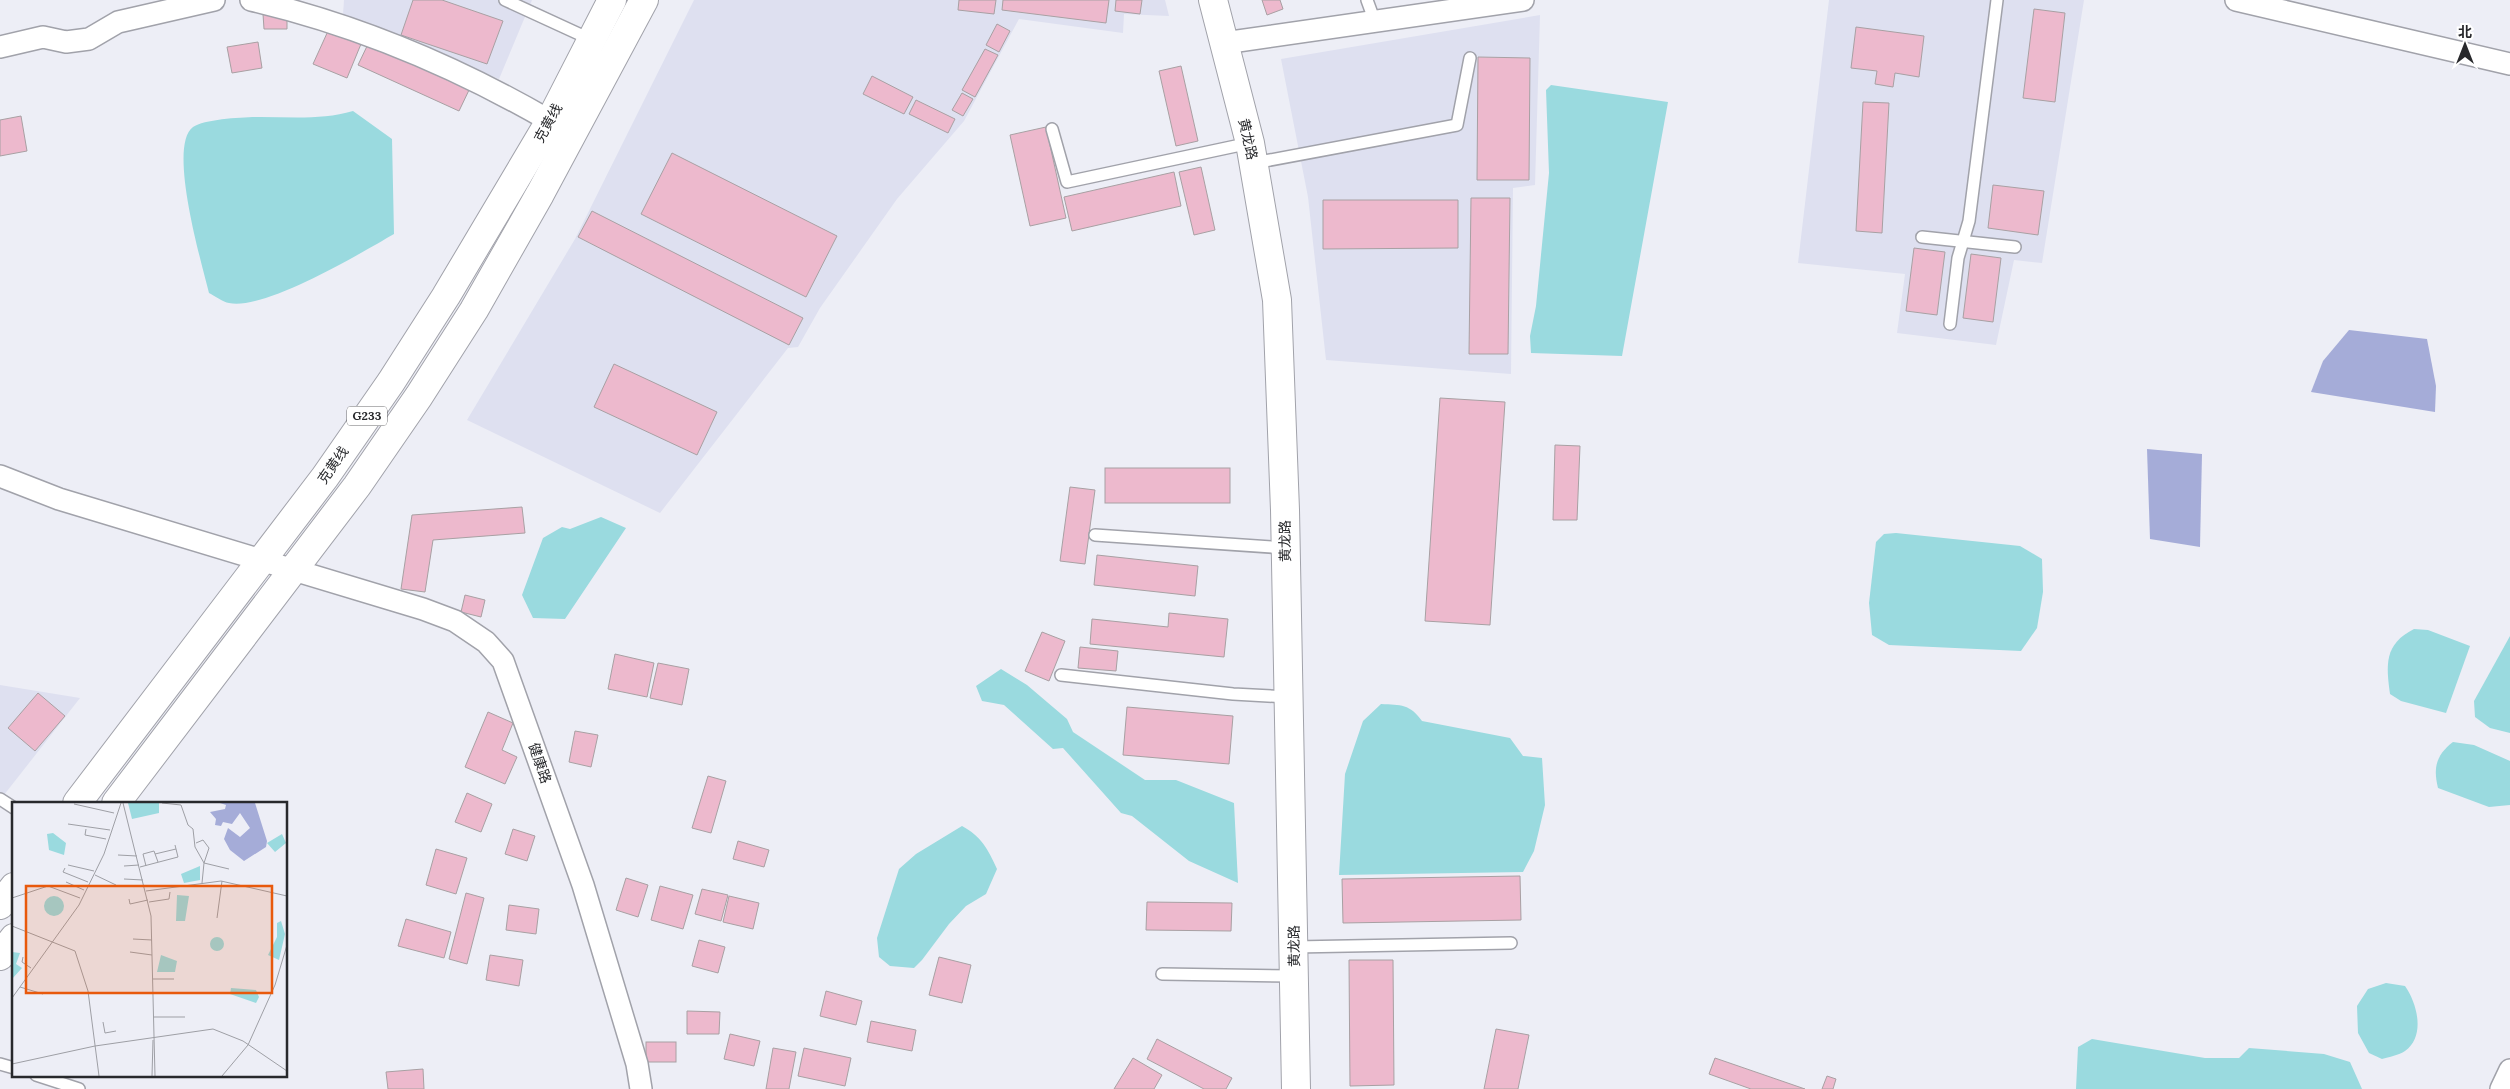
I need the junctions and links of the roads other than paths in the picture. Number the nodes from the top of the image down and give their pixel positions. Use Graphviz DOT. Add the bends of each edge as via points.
graph roads {
  1 [pos="214,0"];
  2 [pos="251,0"];
  3 [pos="505,0"];
  4 [pos="612,0"];
  5 [pos="644,0"];
  6 [pos="1213,0"];
  7 [pos="1367,0"];
  8 [pos="1524,0"];
  9 [pos="1997,0"];
  10 [pos="2236,0"];
  11 [pos="1375,22"];
  12 [pos="592,40"];
  13 [pos="1224,43"];
  14 [pos="0,47"];
  15 [pos="1470,58"];
  16 [pos="2510,64"];
  17 [pos="550,121"];
  18 [pos="1052,129"];
  19 [pos="1252,153"];
  20 [pos="1922,237"];
  21 [pos="1963,242"];
  22 [pos="2015,247"];
  23 [pos="1950,324"];
  24 [pos="0,476"];
  25 [pos="1095,535"];
  26 [pos="1286,548"];
  27 [pos="262,559"];
  28 [pos="294,569"];
  29 [pos="1061,675"];
  30 [pos="1288,698"];
  31 [pos="0,799"];
  32 [pos="79,802"];
  33 [pos="117,802"];
  34 [pos="12,807"];
  35 [pos="12,890"];
  36 [pos="0,905"];
  37 [pos="12,941"];
  38 [pos="1511,943"];
  39 [pos="1294,947"];
  40 [pos="0,956"];
  41 [pos="1162,974"];
  42 [pos="1294,976"];
  43 [pos="2510,1070"];
  44 [pos="39,1076"];
  45 [pos="79,1089"];
  46 [pos="641,1089"];
  47 [pos="1296,1089"];
  48 [pos="2501,1089"];
  1 -- 14 [label="street" via="118,22 89,39 66,42 44,37"];
  2 -- 17 [label="street" via="353,28 506,96"];
  3 -- 12 [label="lane"];
  4 -- 12 [label="main road, 克黄线 / G233"];
  5 -- 28 [label="main road, 克黄线 / G233" via="474,310 357,486"];
  6 -- 13 [label="main road, 黄龙路"];
  7 -- 11 [label="lane"];
  8 -- 11 [label="street"];
  9 -- 21 [label="lane" via="1969,221"];
  10 -- 16 [label="street"];
  11 -- 13 [label="street"];
  12 -- 17 [label="main road, 克黄线 / G233"];
  13 -- 19 [label="main road, 黄龙路"];
  15 -- 19 [label="lane" via="1457,126"];
  17 -- 27 [label="main road, 克黄线 / G233" via="391,382 325,477"];
  18 -- 19 [label="lane" via="1066,182"];
  19 -- 26 [label="main road, 黄龙路" via="1277,300"];
  20 -- 21 [label="lane"];
  21 -- 22 [label="lane"];
  21 -- 23 [label="lane"];
  24 -- 27 [label="street, 健康路" via="59,499"];
  25 -- 26 [label="lane"];
  26 -- 30 [label="main road, 黄龙路"];
  27 -- 28 [label="street, 健康路"];
  27 -- 32 [label="main road, 克黄线 / G233"];
  28 -- 33 [label="main road, 克黄线 / G233"];
  28 -- 46 [label="street, 健康路" via="455,621 486,642 502,661 583,885 637,1064"];
  29 -- 30 [label="lane"];
  30 -- 39 [label="main road, 黄龙路"];
  31 -- 34 [label="lane"];
  35 -- 36 [label="main road"];
  37 -- 40 [label="main road"];
  38 -- 39 [label="lane"];
  39 -- 42 [label="main road, 黄龙路"];
  41 -- 42 [label="lane"];
  42 -- 47 [label="main road, 黄龙路"];
  43 -- 48 [label="street"];
  44 -- 45 [label="lane"];
}
